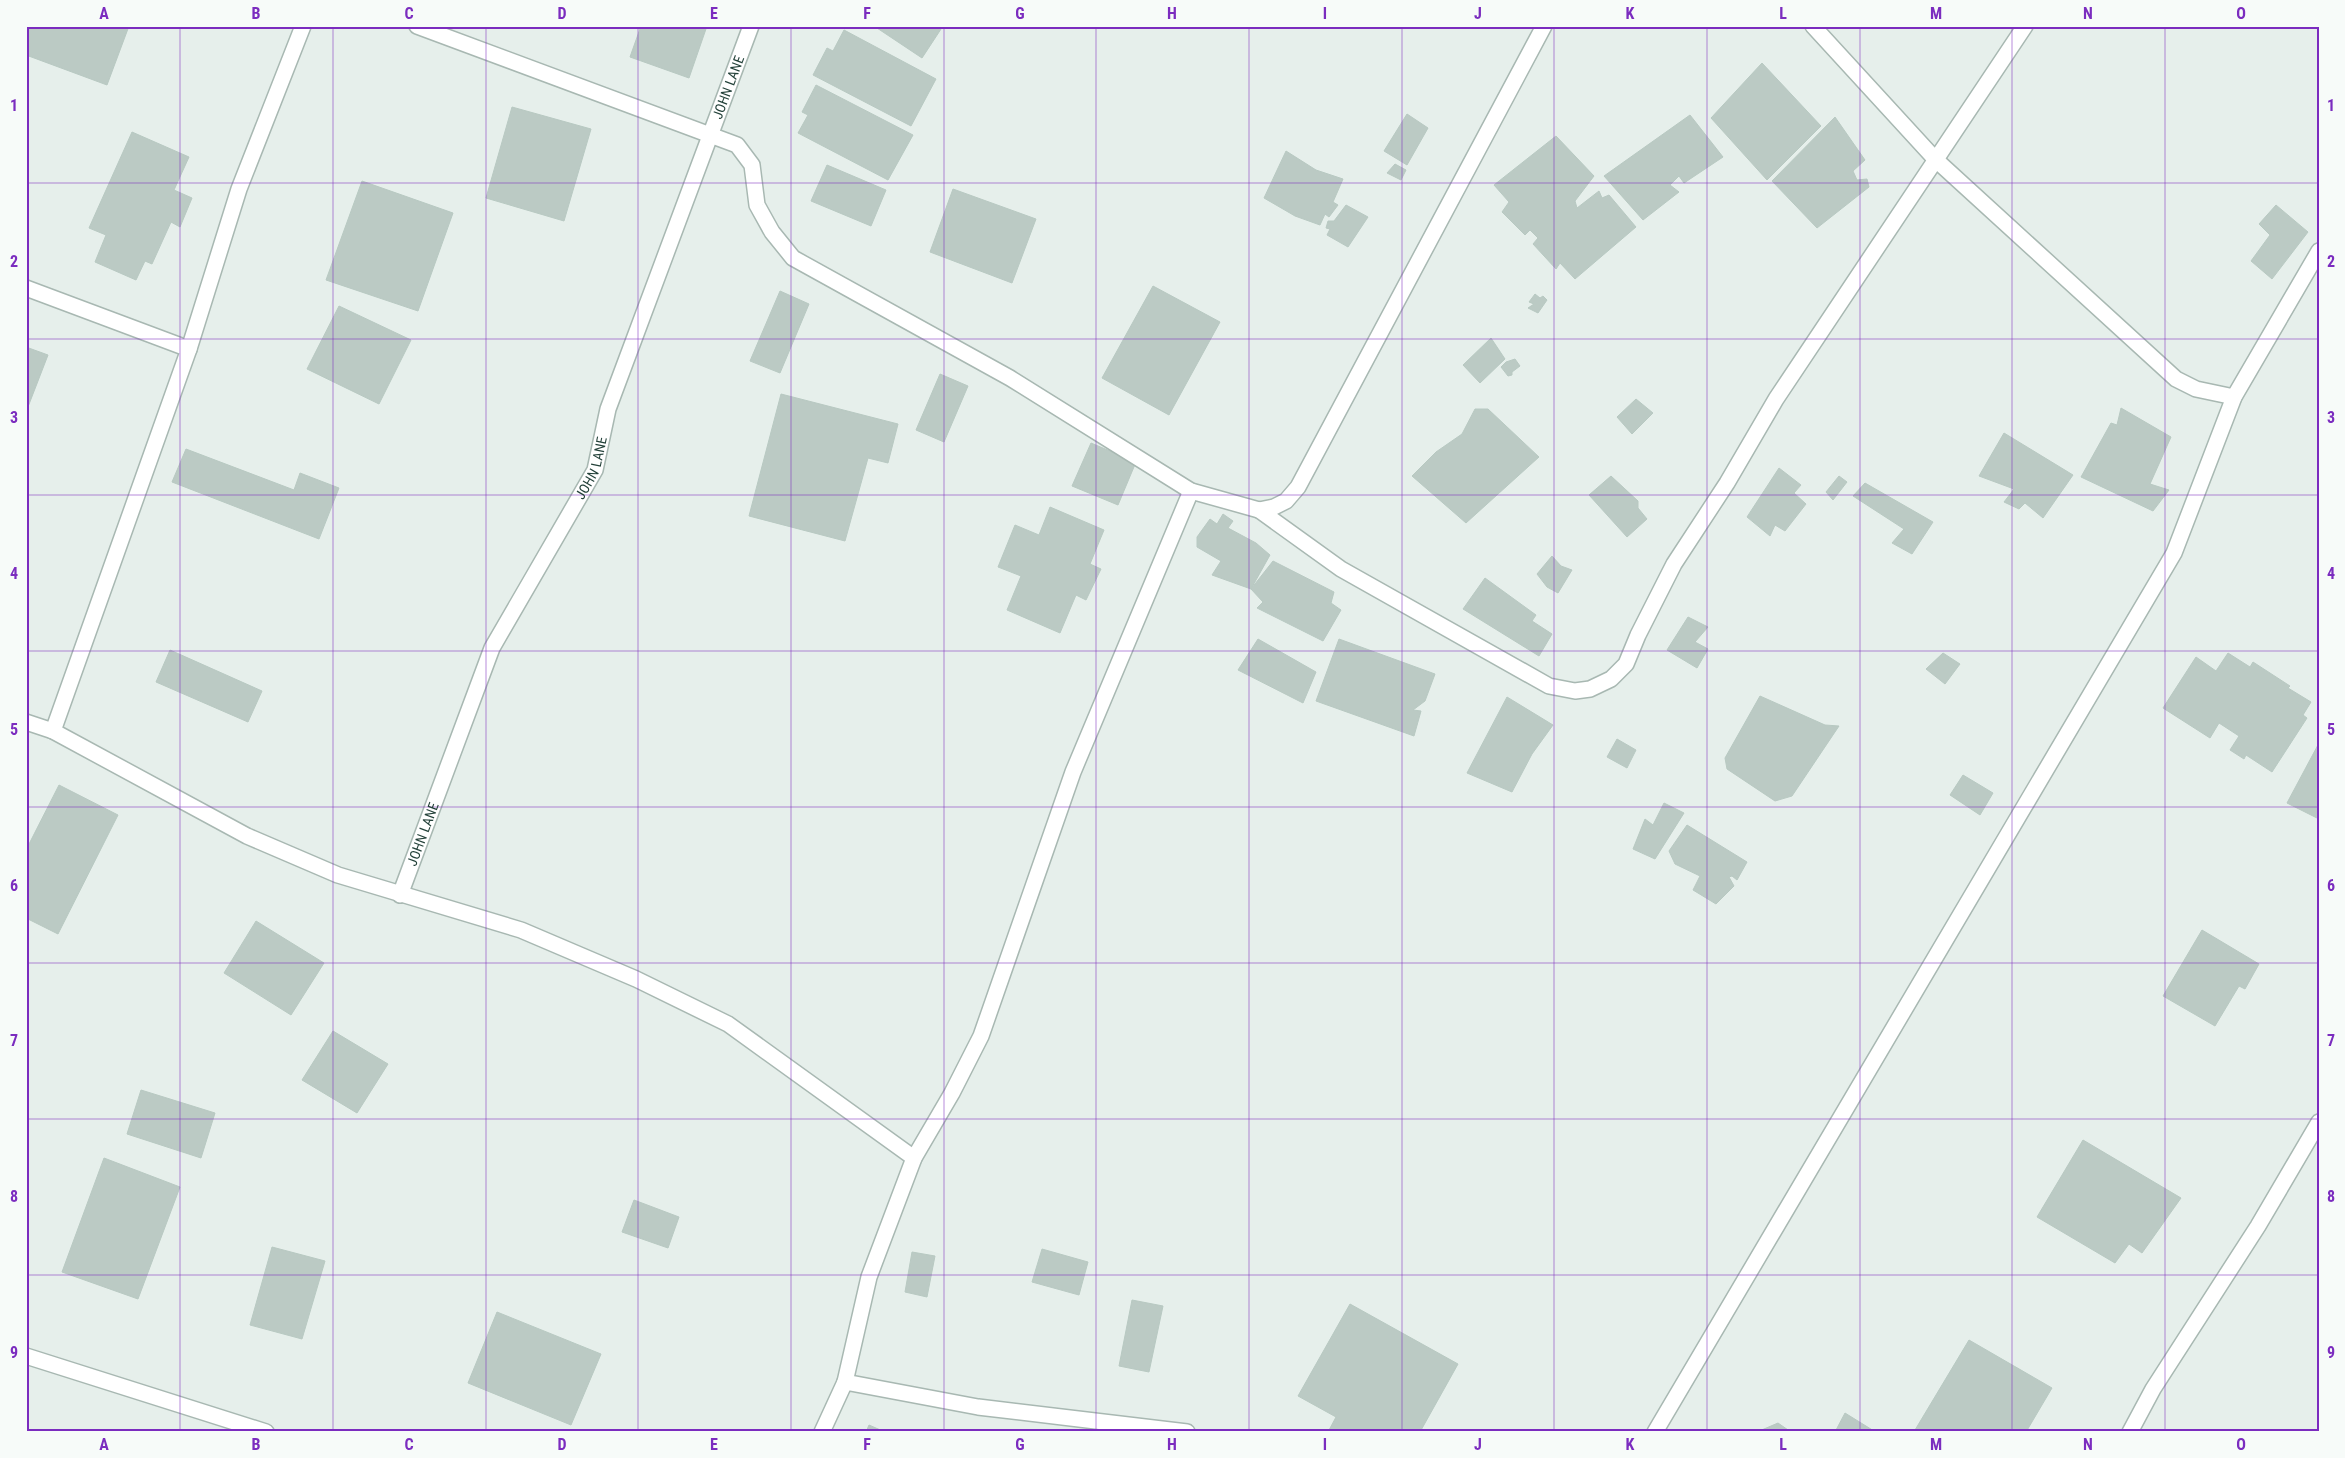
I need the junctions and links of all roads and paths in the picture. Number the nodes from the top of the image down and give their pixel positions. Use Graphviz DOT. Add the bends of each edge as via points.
graph roads {
  1 [pos="303,26"];
  2 [pos="417,26"];
  3 [pos="751,26"];
  4 [pos="1544,26"];
  5 [pos="1813,26"];
  6 [pos="2025,26"];
  7 [pos="709,133"];
  8 [pos="1935,159"];
  9 [pos="2319,251"];
  10 [pos="26,288"];
  11 [pos="189,349"];
  12 [pos="2234,397"];
  13 [pos="1191,491"];
  14 [pos="1259,510"];
  15 [pos="26,722"];
  16 [pos="53,731"];
  17 [pos="400,895"];
  18 [pos="2319,1122"];
  19 [pos="914,1158"];
  20 [pos="26,1356"];
  21 [pos="845,1382"];
  22 [pos="266,1432"];
  23 [pos="822,1432"];
  24 [pos="1188,1432"];
  25 [pos="1655,1432"];
  26 [pos="2130,1432"];
  1 -- 11 [label="street" via="239,189"];
  2 -- 7 [label="street"];
  3 -- 7 [label="street, JOHN LANE"];
  4 -- 14 [label="street" via="1298,487 1286,501"];
  5 -- 8 [label="street"];
  6 -- 8 [label="street"];
  7 -- 13 [label="street" via="737,146 752,165 757,205 772,232 793,258 1010,378"];
  7 -- 17 [label="street, JOHN LANE" via="608,409 595,470 492,648"];
  8 -- 12 [label="street" via="2176,380 2196,389"];
  8 -- 14 [label="street" via="1776,399 1674,564 1626,664 1611,679 1590,689 1575,691 1550,686 1341,569"];
  9 -- 12 [label="street"];
  10 -- 11 [label="street"];
  11 -- 16 [label="street"];
  12 -- 25 [label="street" via="2174,553"];
  13 -- 14 [label="street"];
  13 -- 19 [label="street" via="1073,772 981,1036"];
  15 -- 16 [label="street"];
  16 -- 17 [label="street" via="247,836 338,875"];
  17 -- 19 [label="street" via="521,930 636,978 728,1024"];
  18 -- 26 [label="street"];
  19 -- 21 [label="street" via="869,1277"];
  20 -- 22 [label="street"];
  21 -- 23 [label="street"];
  21 -- 24 [label="street" via="978,1407"];
}
